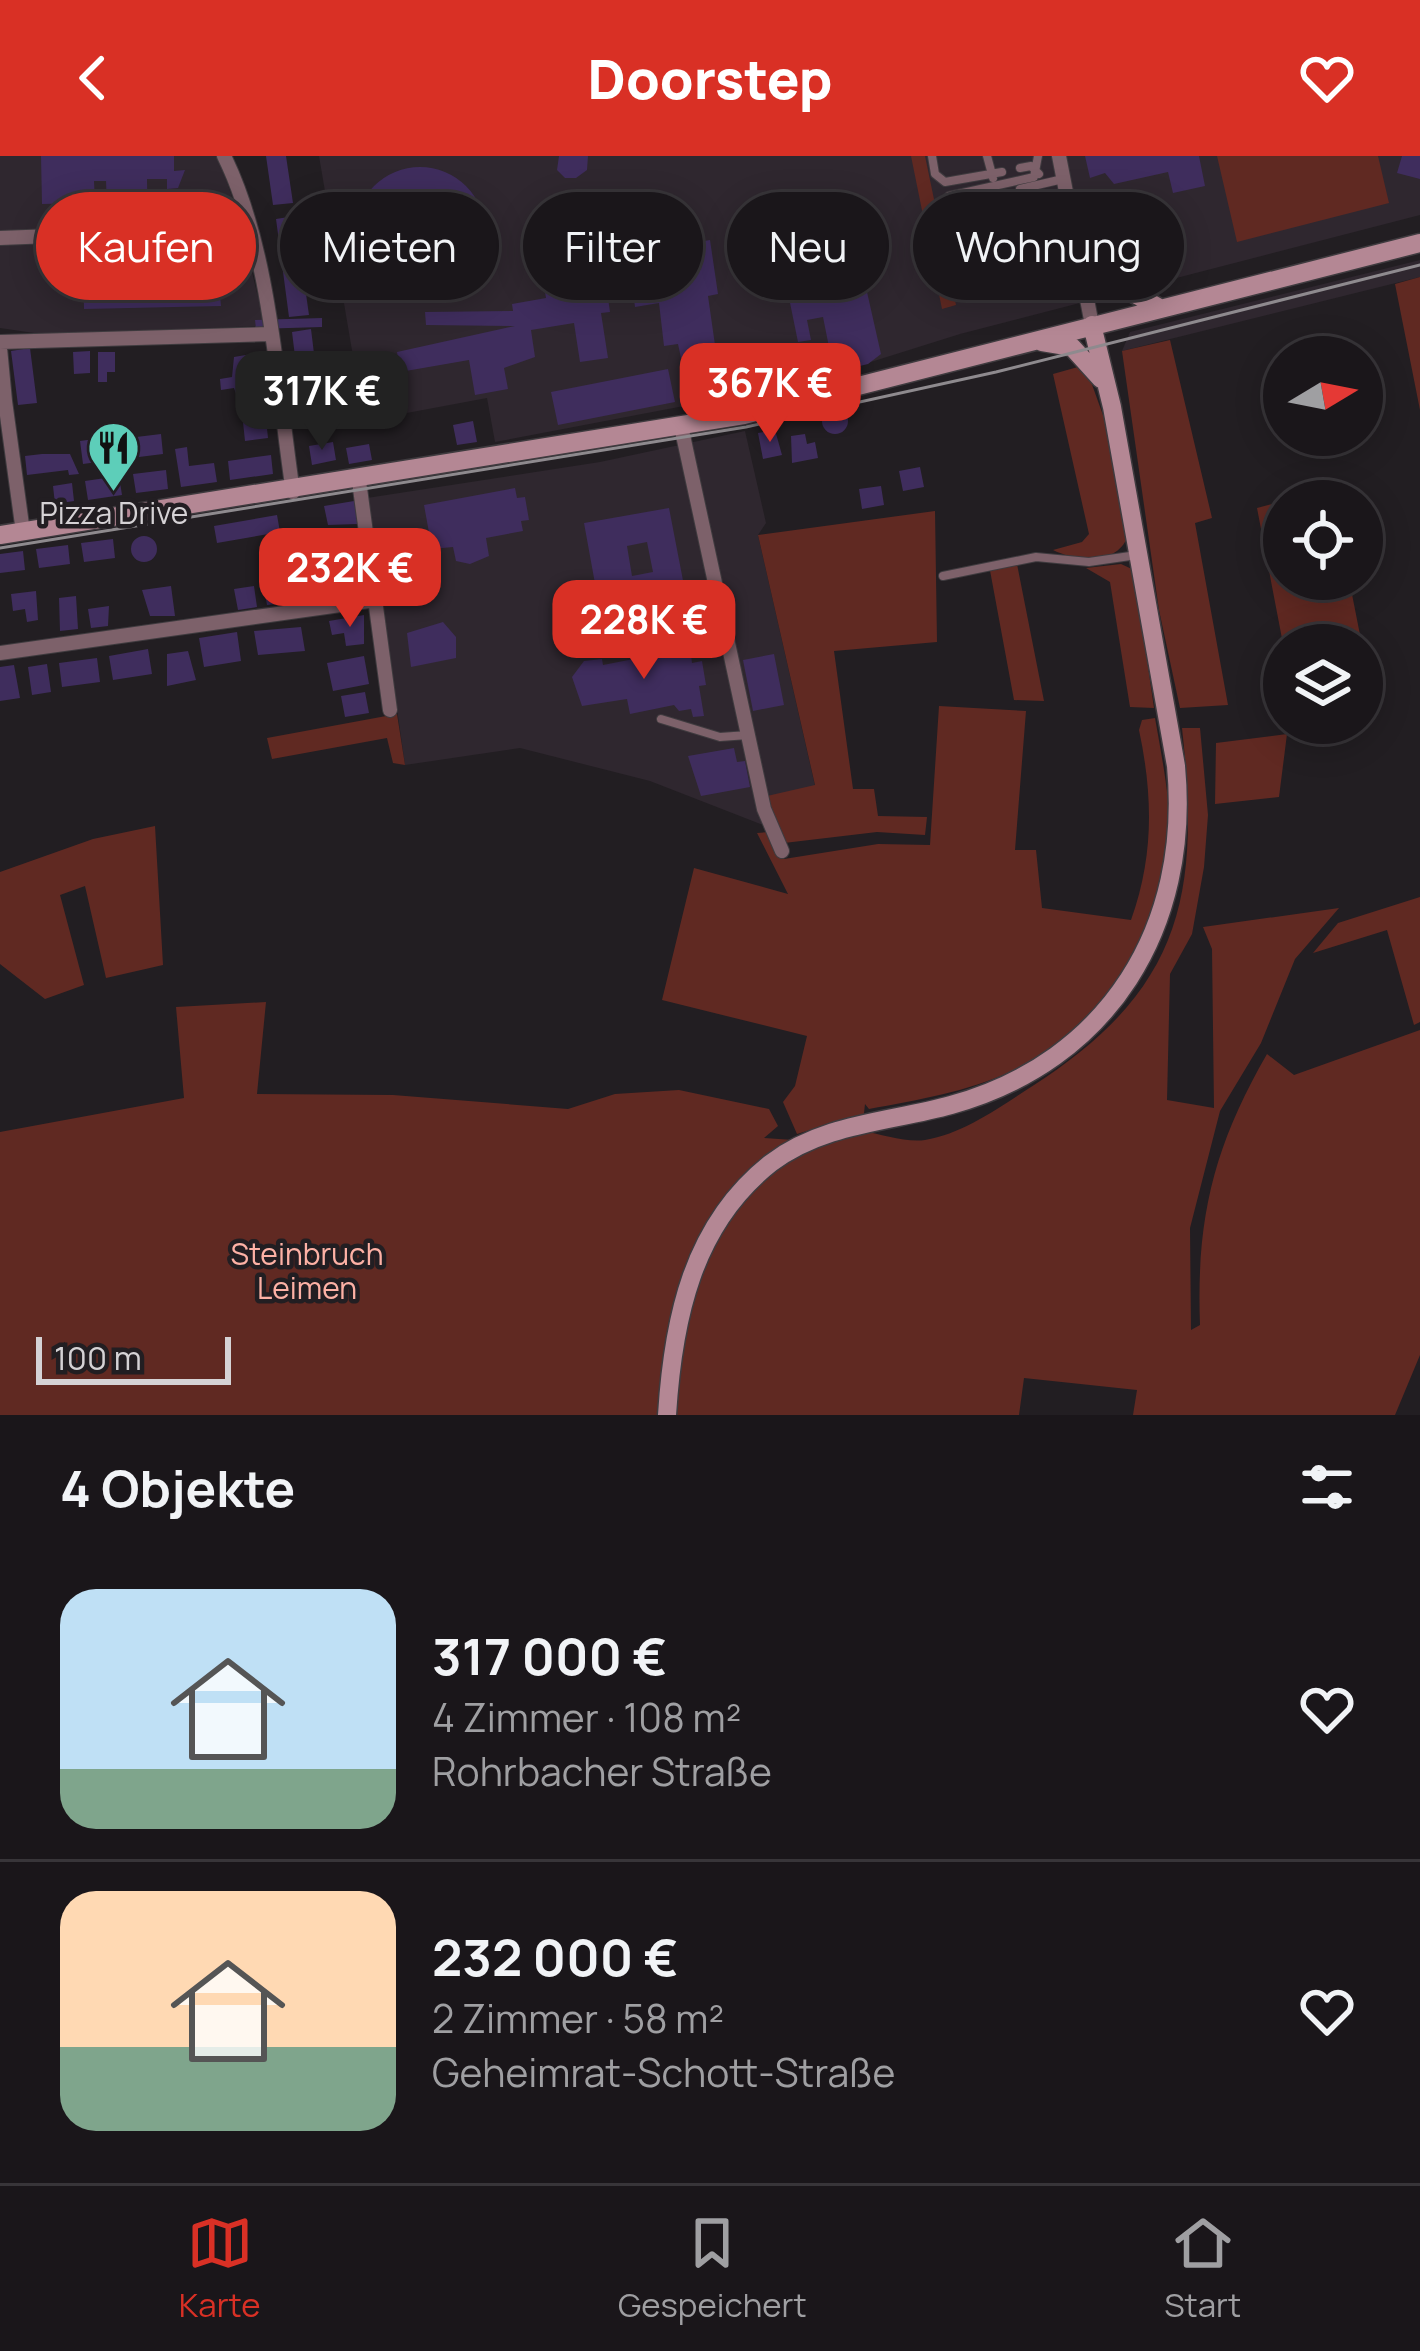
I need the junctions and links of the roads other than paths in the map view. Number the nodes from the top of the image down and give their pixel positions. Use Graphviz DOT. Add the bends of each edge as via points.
graph roads {
  1 [pos="224,156"];
  2 [pos="932,156"];
  3 [pos="988,156"];
  4 [pos="1038,156"];
  5 [pos="1059,156"];
  6 [pos="1020,168"];
  7 [pos="997,173"];
  8 [pos="1037,173"];
  9 [pos="1064,179"];
  10 [pos="1047,183"];
  11 [pos="994,186"];
  12 [pos="1020,189"];
  13 [pos="967,192"];
  14 [pos="1066,192"];
  15 [pos="36,237"];
  16 [pos="0,238"];
  17 [pos="1420,243"];
  18 [pos="1087,300"];
  19 [pos="1145,300"];
  20 [pos="1158,307"];
  21 [pos="1092,325"];
  22 [pos="269,334"];
  23 [pos="1037,340"];
  24 [pos="0,345"];
  25 [pos="1108,388"];
  26 [pos="3,401"];
  27 [pos="681,426"];
  28 [pos="359,481"];
  29 [pos="292,492"];
  30 [pos="23,532"];
  31 [pos="0,535"];
  32 [pos="1139,555"];
  33 [pos="943,576"];
  34 [pos="376,600"];
  35 [pos="0,653"];
  36 [pos="390,710"];
  37 [pos="662,719"];
  38 [pos="749,734"];
  39 [pos="782,851"];
  40 [pos="667,1415"];
  1 -- 22 [label="street" via="246,217"];
  2 -- 7 [label="lane" via="945,182"];
  3 -- 7 [label="lane"];
  4 -- 8 [label="lane"];
  5 -- 9 [label="street"];
  6 -- 8 [label="lane"];
  7 -- 11 [label="lane"];
  8 -- 10 [label="lane"];
  8 -- 11 [label="lane"];
  9 -- 10 [label="lane"];
  9 -- 14 [label="street"];
  10 -- 12 [label="lane"];
  11 -- 13 [label="lane"];
  15 -- 16 [label="street"];
  17 -- 20 [label="main road"];
  18 -- 21 [label="street"];
  19 -- 20 [label="main road"];
  20 -- 21 [label="main road"];
  21 -- 23 [label="main road"];
  21 -- 25 [label="main road"];
  22 -- 24 [label="street"];
  22 -- 29 [label="street"];
  23 -- 25 [label="main road" via="1072,347"];
  23 -- 27 [label="main road"];
  24 -- 26 [label="street"];
  25 -- 32 [label="main road"];
  26 -- 30 [label="street"];
  27 -- 28 [label="main road"];
  27 -- 38 [label="street"];
  28 -- 29 [label="main road"];
  28 -- 34 [label="street"];
  29 -- 30 [label="main road"];
  30 -- 31 [label="main road"];
  32 -- 33 [label="lane" via="1089,562 1036,557"];
  32 -- 40 [label="main road" via="1179,808 1172,883 1147,951 1100,1016 1002,1088 841,1128 792,1149 731,1202 693,1268"];
  34 -- 35 [label="street"];
  34 -- 36 [label="street"];
  37 -- 38 [label="lane" via="719,737"];
  38 -- 39 [label="street"];
}
